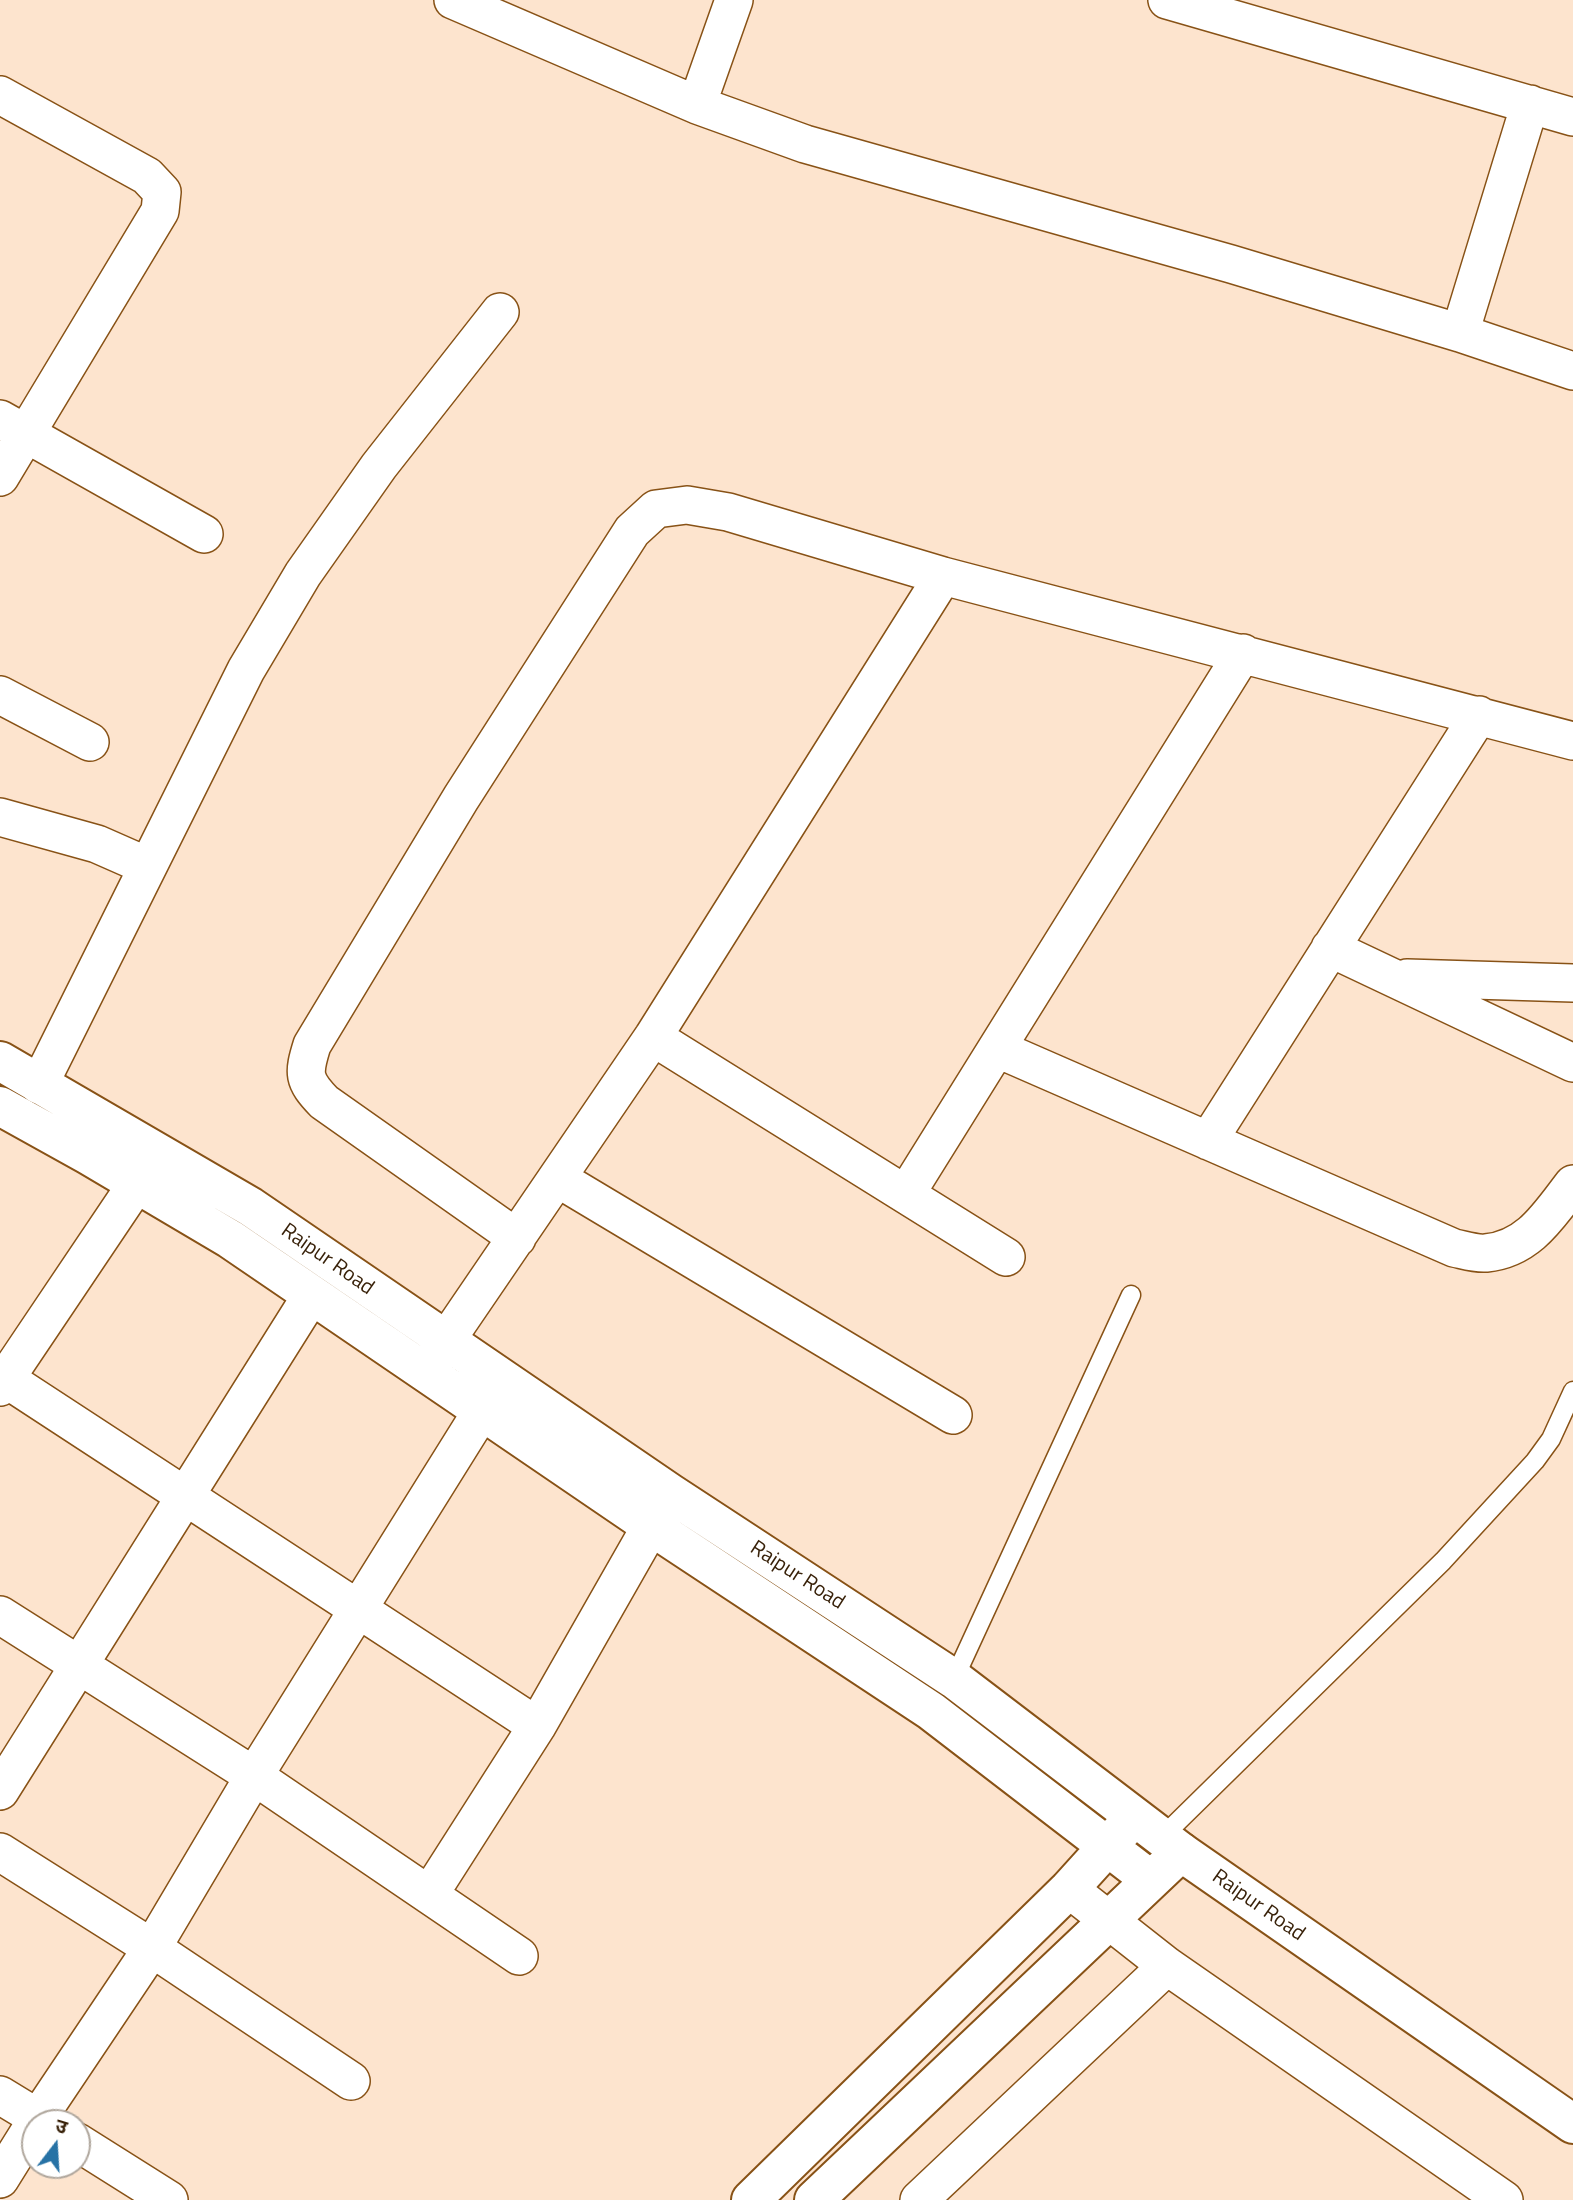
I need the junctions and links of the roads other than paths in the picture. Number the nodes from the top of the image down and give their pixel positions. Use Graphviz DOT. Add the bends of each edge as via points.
graph roads {
  1 [pos="453,0"];
  2 [pos="734,0"];
  3 [pos="1167,0"];
  4 [pos="0,95"];
  5 [pos="1530,104"];
  6 [pos="696,105"];
  7 [pos="1573,117"];
  8 [pos="500,312"];
  9 [pos="1460,333"];
  10 [pos="1573,371"];
  11 [pos="13,427"];
  12 [pos="0,477"];
  13 [pos="205,534"];
  14 [pos="943,576"];
  15 [pos="1242,653"];
  16 [pos="0,695"];
  17 [pos="1479,715"];
  18 [pos="1573,741"];
  19 [pos="90,742"];
  20 [pos="0,817"];
  21 [pos="147,866"];
  22 [pos="1330,948"];
  23 [pos="1392,978"];
  24 [pos="1573,983"];
  25 [pos="653,1037"];
  26 [pos="998,1049"];
  27 [pos="0,1060"];
  28 [pos="1573,1063"];
  29 [pos="39,1085"];
  30 [pos="0,1106"];
  31 [pos="1208,1140"];
  32 [pos="158,1152"];
  33 [pos="558,1178"];
  34 [pos="137,1184"];
  35 [pos="1573,1184"];
  36 [pos="906,1194"];
  37 [pos="517,1238"];
  38 [pos="1006,1257"];
  39 [pos="311,1296"];
  40 [pos="1130,1296"];
  41 [pos="446,1340"];
  42 [pos="424,1373"];
  43 [pos="502,1378"];
  44 [pos="2,1380"];
  45 [pos="1573,1391"];
  46 [pos="482,1411"];
  47 [pos="953,1415"];
  48 [pos="186,1495"];
  49 [pos="651,1526"];
  50 [pos="357,1608"];
  51 [pos="0,1615"];
  52 [pos="901,1644"];
  53 [pos="78,1665"];
  54 [pos="880,1677"];
  55 [pos="954,1679"];
  56 [pos="537,1726"];
  57 [pos="254,1776"];
  58 [pos="0,1791"];
  59 [pos="1159,1835"];
  60 [pos="1109,1845"];
  61 [pos="0,1852"];
  62 [pos="1152,1880"];
  63 [pos="1069,1889"];
  64 [pos="429,1895"];
  65 [pos="1110,1919"];
  66 [pos="152,1948"];
  67 [pos="519,1956"];
  68 [pos="1167,1966"];
  69 [pos="351,2081"];
  70 [pos="0,2095"];
  71 [pos="24,2109"];
  72 [pos="49,2109"];
  73 [pos="1573,2124"];
  74 [pos="21,2150"];
  75 [pos="91,2151"];
  76 [pos="0,2179"];
  77 [pos="169,2200"];
  78 [pos="751,2200"];
  79 [pos="814,2200"];
  80 [pos="919,2200"];
  81 [pos="1504,2200"];
  1 -- 6 [label="street"];
  2 -- 6 [label="street"];
  3 -- 5 [label="street"];
  4 -- 11 [label="street" via="147,176 162,192 160,211"];
  5 -- 7 [label="street"];
  5 -- 9 [label="street"];
  6 -- 9 [label="street" via="805,144"];
  8 -- 21 [label="street" via="379,466 303,574 246,670"];
  9 -- 10 [label="street"];
  11 -- 12 [label="street"];
  11 -- 13 [label="street"];
  14 -- 15 [label="street"];
  14 -- 25 [label="street"];
  14 -- 37 [label="street" via="728,512 687,505 656,509 624,542 461,798 312,1045 305,1068 310,1087 324,1102"];
  15 -- 17 [label="street"];
  15 -- 26 [label="street"];
  16 -- 19 [label="street"];
  17 -- 18 [label="street"];
  17 -- 22 [label="street"];
  20 -- 21 [label="street" via="97,844"];
  21 -- 29 [label="street"];
  22 -- 23 [label="street"];
  22 -- 31 [label="street"];
  23 -- 24 [label="street"];
  23 -- 28 [label="street"];
  25 -- 33 [label="street"];
  25 -- 36 [label="street"];
  26 -- 31 [label="street"];
  26 -- 36 [label="street"];
  27 -- 29 [label="main road, Raipur Road"];
  29 -- 32 [label="main road, Raipur Road"];
  30 -- 34 [label="main road, Raipur Road"];
  31 -- 35 [label="street" via="1454,1248 1484,1254 1516,1247 1540,1226"];
  32 -- 34 [label="street"];
  32 -- 41 [label="main road, Raipur Road" via="251,1207"];
  33 -- 37 [label="street"];
  33 -- 47 [label="street"];
  34 -- 39 [label="main road, Raipur Road" via="230,1239"];
  34 -- 44 [label="street"];
  36 -- 38 [label="street"];
  37 -- 41 [label="street"];
  39 -- 42 [label="main road, Raipur Road"];
  39 -- 48 [label="street"];
  40 -- 55 [label="lane"];
  41 -- 42 [label="street"];
  41 -- 43 [label="main road, Raipur Road"];
  42 -- 46 [label="main road, Raipur Road"];
  43 -- 46 [label="street"];
  43 -- 52 [label="main road, Raipur Road"];
  44 -- 48 [label="street"];
  45 -- 59 [label="lane" via="1551,1439 1535,1461 1461,1541 1327,1678"];
  46 -- 49 [label="main road, Raipur Road"];
  46 -- 50 [label="street"];
  48 -- 50 [label="street"];
  48 -- 53 [label="street"];
  49 -- 54 [label="main road, Raipur Road"];
  49 -- 56 [label="street"];
  50 -- 56 [label="street"];
  50 -- 57 [label="street"];
  51 -- 53 [label="street"];
  52 -- 54 [label="main road"];
  52 -- 55 [label="main road, Raipur Road"];
  53 -- 57 [label="street"];
  53 -- 58 [label="street"];
  54 -- 60 [label="main road, Raipur Road"];
  55 -- 59 [label="main road, Raipur Road"];
  56 -- 64 [label="street"];
  57 -- 64 [label="street"];
  57 -- 66 [label="street"];
  59 -- 60 [label="main road"];
  59 -- 62 [label="main road"];
  59 -- 73 [label="main road, Raipur Road"];
  60 -- 62 [label="main road, Raipur Road"];
  60 -- 63 [label="main road"];
  61 -- 66 [label="street"];
  62 -- 65 [label="main road"];
  63 -- 65 [label="street"];
  63 -- 78 [label="main road"];
  64 -- 67 [label="street"];
  65 -- 68 [label="street"];
  65 -- 79 [label="main road"];
  66 -- 69 [label="street"];
  66 -- 72 [label="street"];
  68 -- 80 [label="street"];
  68 -- 81 [label="street"];
  70 -- 71 [label="street"];
  74 -- 76 [label="street"];
  75 -- 77 [label="street"];
}
